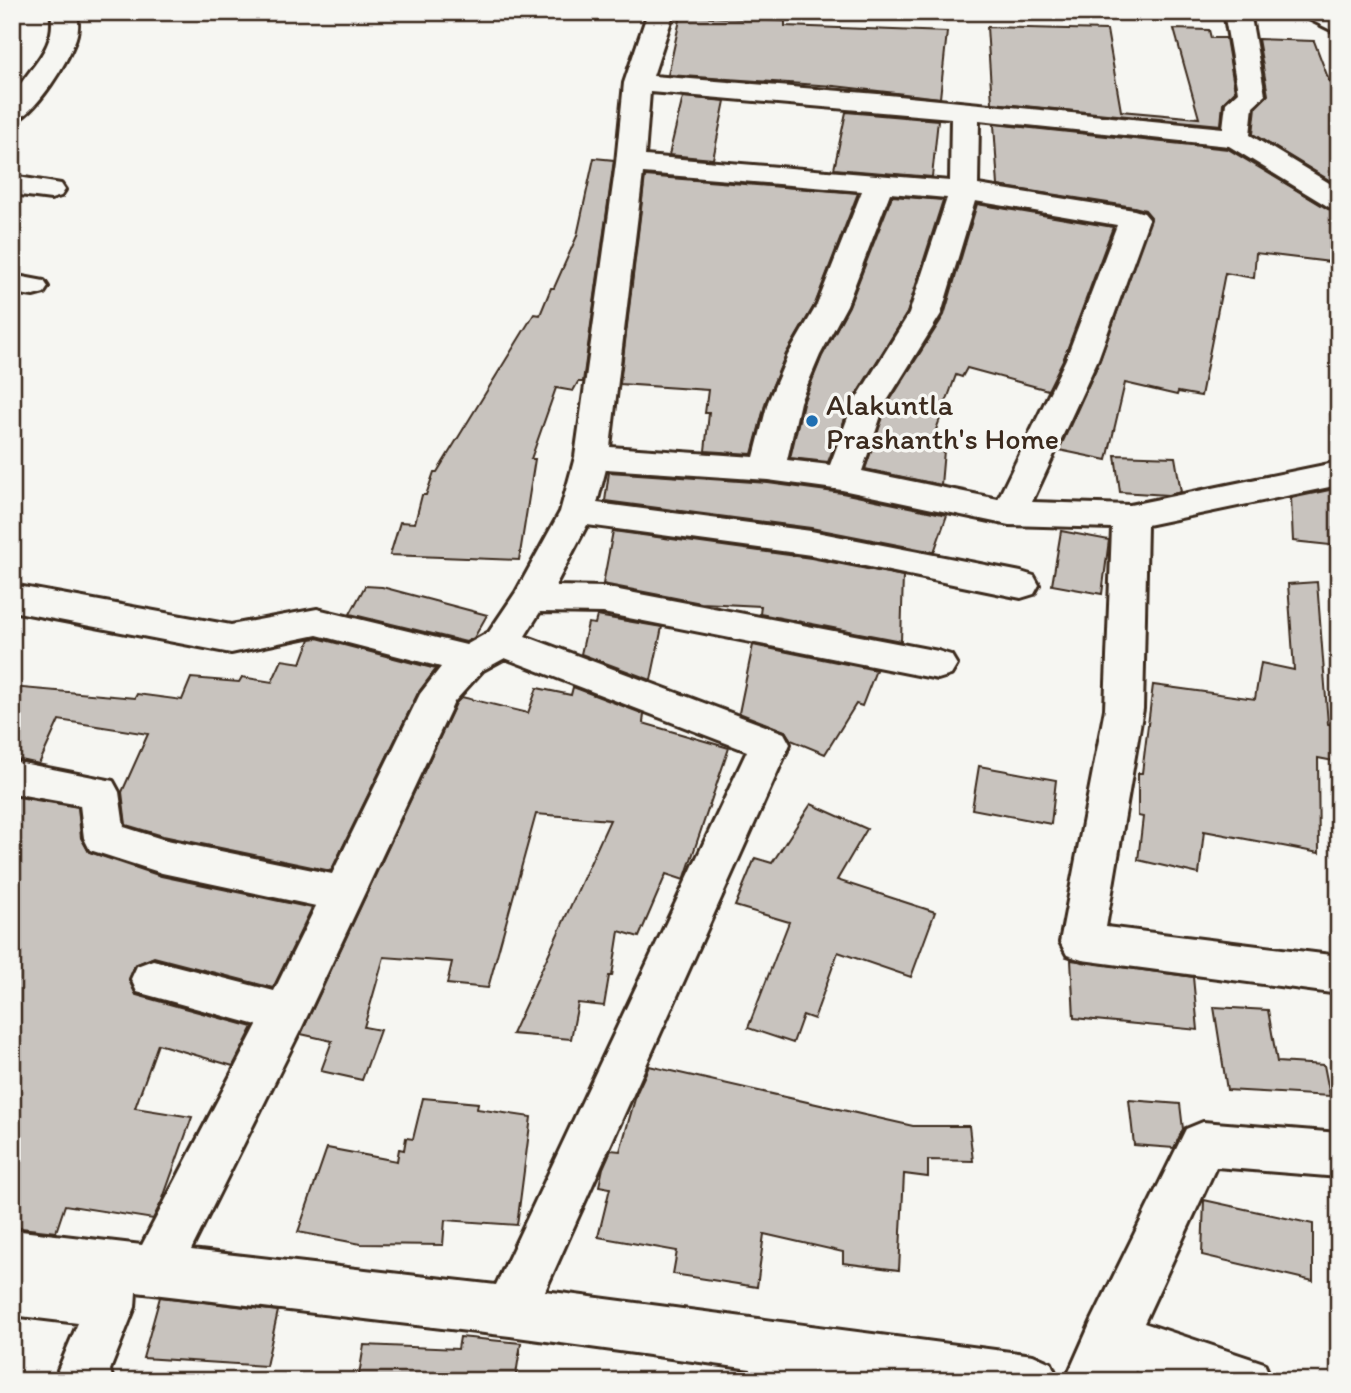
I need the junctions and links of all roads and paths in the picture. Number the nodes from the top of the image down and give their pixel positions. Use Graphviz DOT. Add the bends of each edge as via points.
graph roads {
  1 [pos="64,12"];
  2 [pos="661,12"];
  3 [pos="1237,12"];
  4 [pos="1314,12"];
  5 [pos="1339,26"];
  6 [pos="637,83"];
  7 [pos="965,111"];
  8 [pos="12,114"];
  9 [pos="1236,138"];
  10 [pos="630,163"];
  11 [pos="880,183"];
  12 [pos="12,185"];
  13 [pos="51,190"];
  14 [pos="964,191"];
  15 [pos="1339,201"];
  16 [pos="592,457"];
  17 [pos="768,469"];
  18 [pos="1339,473"];
  19 [pos="842,478"];
  20 [pos="577,512"];
  21 [pos="1009,513"];
  22 [pos="1130,517"];
  23 [pos="1021,585"];
  24 [pos="12,598"];
  25 [pos="530,599"];
  26 [pos="486,651"];
  27 [pos="938,665"];
  28 [pos="12,777"];
  29 [pos="343,894"];
  30 [pos="1339,975"];
  31 [pos="153,979"];
  32 [pos="286,1013"];
  33 [pos="1339,1155"];
  34 [pos="12,1254"];
  35 [pos="126,1281"];
  36 [pos="12,1290"];
  37 [pos="510,1311"];
  38 [pos="777,1364"];
  39 [pos="1105,1366"];
  40 [pos="87,1381"];
  41 [pos="1033,1381"];
  42 [pos="1246,1381"];
  1 -- 8 [label="street" via="67,18 61,44"];
  2 -- 6 [label="street"];
  3 -- 9 [label="street" via="1252,95 1240,103"];
  4 -- 5 [label="street"];
  6 -- 7 [label="street"];
  6 -- 10 [label="street"];
  7 -- 9 [label="street"];
  7 -- 14 [label="street"];
  9 -- 15 [label="street"];
  10 -- 11 [label="street"];
  10 -- 16 [label="street"];
  11 -- 14 [label="street"];
  11 -- 17 [label="street" via="832,305 784,402"];
  12 -- 13 [label="street"];
  14 -- 19 [label="street" via="925,314 869,404"];
  14 -- 21 [label="street" via="1134,219 1082,359"];
  16 -- 17 [label="street"];
  16 -- 20 [label="street"];
  17 -- 19 [label="street"];
  18 -- 22 [label="street"];
  19 -- 21 [label="street"];
  20 -- 23 [label="street" via="811,543"];
  20 -- 25 [label="street"];
  21 -- 22 [label="street"];
  22 -- 30 [label="street" via="1124,709 1082,942"];
  24 -- 26 [label="street" via="232,639 317,622"];
  25 -- 26 [label="street"];
  25 -- 27 [label="street" via="603,600"];
  26 -- 29 [label="street" via="439,694"];
  26 -- 37 [label="street" via="769,744"];
  28 -- 29 [label="street" via="99,792 105,838 162,856"];
  29 -- 32 [label="street"];
  31 -- 32 [label="street"];
  32 -- 35 [label="street"];
  33 -- 39 [label="street" via="1203,1144"];
  34 -- 35 [label="street"];
  35 -- 36 [label="street" via="84,1299"];
  35 -- 37 [label="street"];
  35 -- 40 [label="street" via="84,1370"];
  37 -- 38 [label="street"];
  38 -- 41 [label="street"];
  39 -- 42 [label="street"];
}
